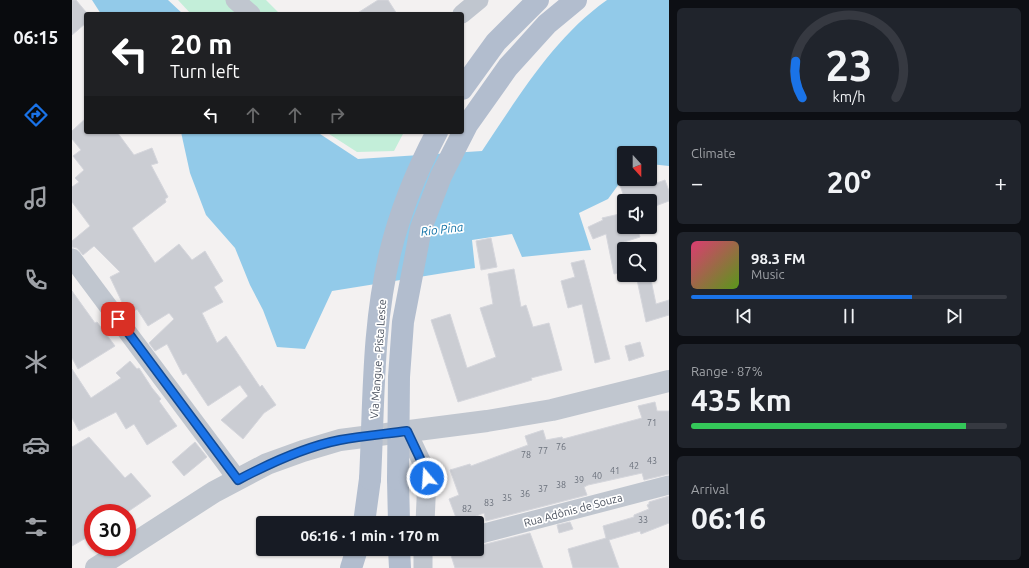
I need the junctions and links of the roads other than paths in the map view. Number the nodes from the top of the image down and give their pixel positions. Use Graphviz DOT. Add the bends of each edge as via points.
graph roads {
  1 [pos="235,0"];
  2 [pos="479,0"];
  3 [pos="538,0"];
  4 [pos="576,0"];
  5 [pos="249,12"];
  6 [pos="464,12"];
  7 [pos="464,86"];
  8 [pos="464,131"];
  9 [pos="436,134"];
  10 [pos="462,134"];
  11 [pos="72,258"];
  12 [pos="669,381"];
  13 [pos="407,431"];
  14 [pos="238,480"];
  15 [pos="669,485"];
  16 [pos="365,516"];
  17 [pos="399,516"];
  18 [pos="425,516"];
  19 [pos="484,533"];
  20 [pos="354,556"];
  21 [pos="399,556"];
  22 [pos="423,556"];
  23 [pos="96,568"];
  24 [pos="350,568"];
  25 [pos="400,568"];
  26 [pos="423,568"];
  1 -- 5 [label="street"];
  2 -- 6 [label="street"];
  3 -- 7 [label="main road" via="496,42"];
  4 -- 8 [label="main road, bridge" via="547,24 508,67"];
  9 -- 16 [label="main road, Via Mangue - Pista Leste, bridge" via="405,201 390,253 378,320 370,479"];
  10 -- 17 [label="main road, bridge" via="441,176 421,228 403,322 399,377"];
  11 -- 14 [label="street"];
  12 -- 13 [label="street" via="552,410"];
  13 -- 14 [label="street" via="340,440 274,462"];
  13 -- 18 [label="street" via="427,478"];
  14 -- 23 [label="street" via="214,492"];
  15 -- 19 [label="street, Rua Adônis de Souza"];
  20 -- 24 [label="main road"];
  21 -- 25 [label="main road"];
  22 -- 26 [label="street"];
}
